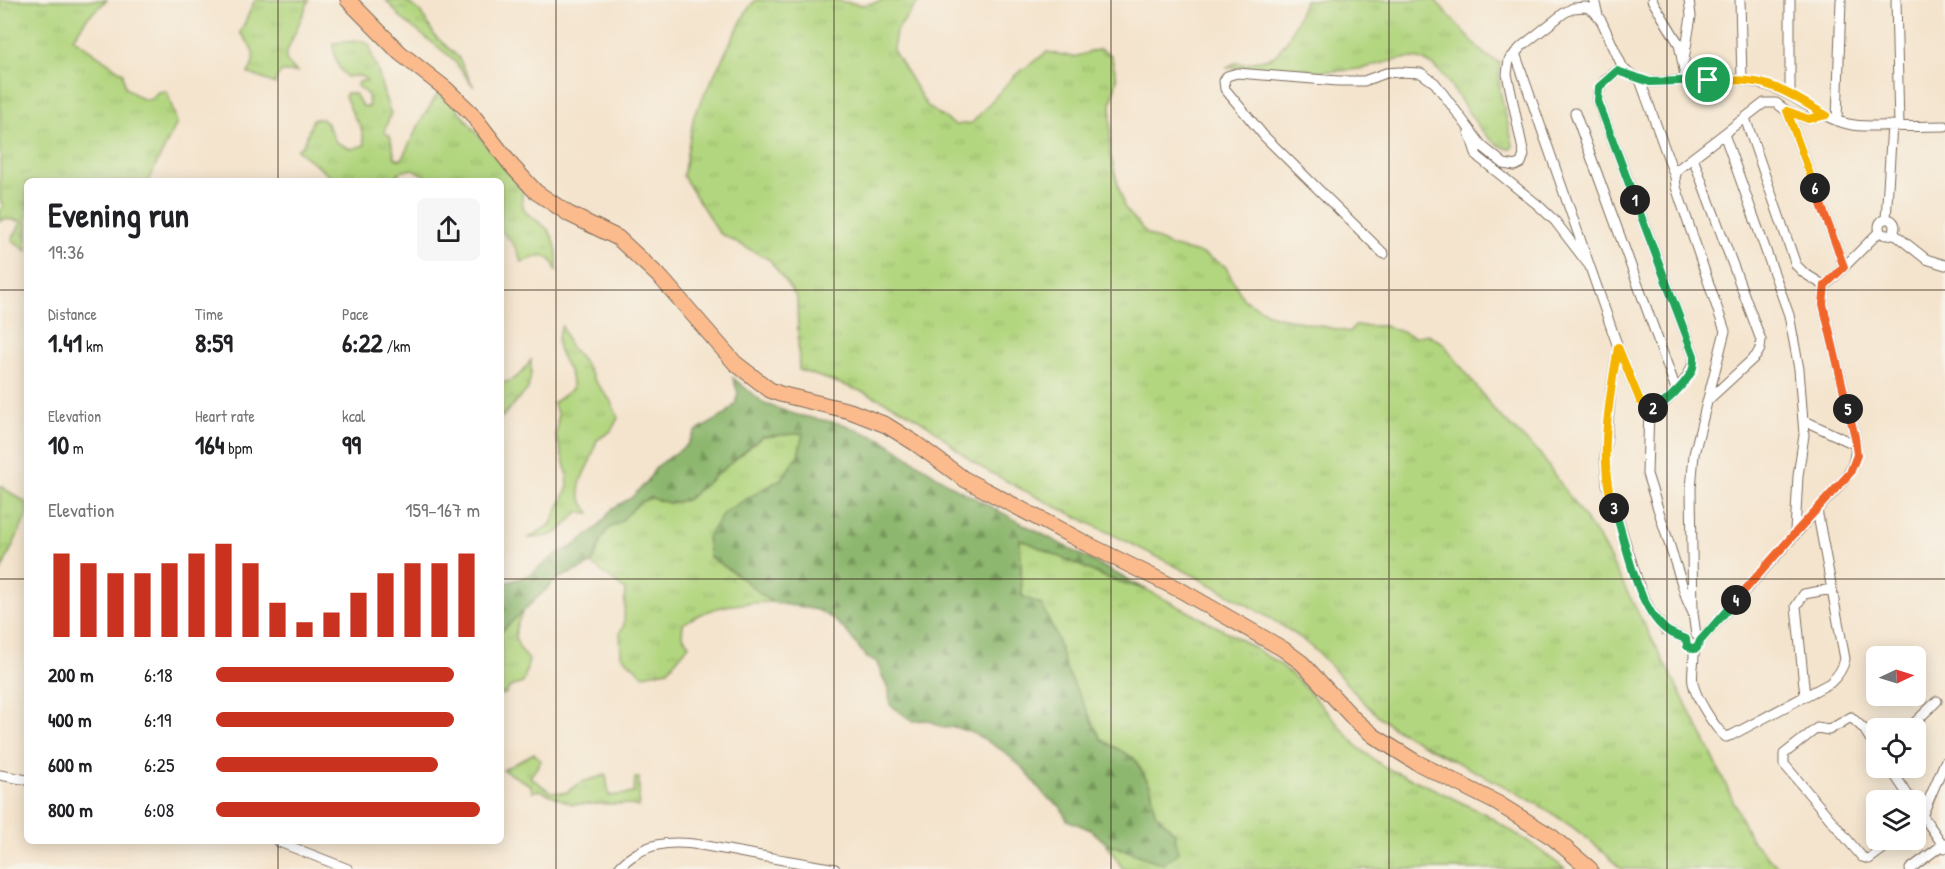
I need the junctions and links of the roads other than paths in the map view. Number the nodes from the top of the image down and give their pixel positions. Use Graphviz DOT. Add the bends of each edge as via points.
graph roads {
  1 [pos="348,0"];
  2 [pos="1594,0"];
  3 [pos="1652,0"];
  4 [pos="1689,0"];
  5 [pos="1740,0"];
  6 [pos="1790,0"];
  7 [pos="1841,0"];
  8 [pos="1896,0"];
  9 [pos="1576,3"];
  10 [pos="1598,15"];
  11 [pos="1515,53"];
  12 [pos="1683,62"];
  13 [pos="1629,74"];
  14 [pos="1640,80"];
  15 [pos="1742,80"];
  16 [pos="1686,81"];
  17 [pos="1790,94"];
  18 [pos="1787,111"];
  19 [pos="1575,113"];
  20 [pos="1826,115"];
  21 [pos="1745,118"];
  22 [pos="1837,120"];
  23 [pos="1896,126"];
  24 [pos="1945,126"];
  25 [pos="1469,130"];
  26 [pos="1724,134"];
  27 [pos="1693,158"];
  28 [pos="1675,177"];
  29 [pos="1886,219"];
  30 [pos="1880,231"];
  31 [pos="1893,233"];
  32 [pos="1384,254"];
  33 [pos="1945,265"];
  34 [pos="1591,267"];
  35 [pos="1844,267"];
  36 [pos="1825,285"];
  37 [pos="1618,347"];
  38 [pos="1676,389"];
  39 [pos="1707,401"];
  40 [pos="1650,408"];
  41 [pos="1803,420"];
  42 [pos="1856,445"];
  43 [pos="1817,510"];
  44 [pos="1796,532"];
  45 [pos="1832,589"];
  46 [pos="1693,613"];
  47 [pos="1698,638"];
  48 [pos="1686,639"];
  49 [pos="1694,649"];
  50 [pos="1805,696"];
  51 [pos="1937,701"];
  52 [pos="1919,718"];
  53 [pos="1866,732"];
  54 [pos="1945,762"];
  55 [pos="0,774"];
  56 [pos="24,779"];
  57 [pos="1926,812"];
  58 [pos="1926,820"];
  59 [pos="284,844"];
  60 [pos="1944,845"];
  61 [pos="1881,850"];
  62 [pos="348,869"];
  63 [pos="618,869"];
  64 [pos="835,869"];
  65 [pos="1590,869"];
  66 [pos="1910,869"];
  1 -- 65 [label="main road" via="400,53 471,113 536,192 569,214 618,238 662,279 735,363 762,384 780,394 850,411 886,425 964,479 1182,591 1273,644 1302,663 1374,736 1497,803 1552,837"];
  2 -- 10 [label="street"];
  3 -- 12 [label="street" via="1678,44"];
  4 -- 12 [label="street" via="1691,16"];
  5 -- 15 [label="street"];
  6 -- 17 [label="street"];
  7 -- 22 [label="street"];
  8 -- 23 [label="street"];
  9 -- 10 [label="street"];
  9 -- 11 [label="street"];
  10 -- 13 [label="street"];
  11 -- 25 [label="street" via="1509,60 1507,74 1523,148 1521,163 1504,164"];
  11 -- 34 [label="street"];
  12 -- 16 [label="street"];
  13 -- 14 [label="street"];
  13 -- 38 [label="street" via="1617,71 1608,78 1599,87 1598,101 1694,356 1690,375"];
  14 -- 16 [label="street"];
  14 -- 28 [label="street"];
  15 -- 16 [label="street"];
  15 -- 17 [label="street"];
  17 -- 20 [label="street"];
  18 -- 20 [label="street" via="1808,119"];
  18 -- 21 [label="street" via="1776,103 1764,103"];
  18 -- 35 [label="street"];
  19 -- 38 [label="street"];
  20 -- 22 [label="street"];
  21 -- 26 [label="street"];
  21 -- 36 [label="street" via="1796,265"];
  22 -- 23 [label="street" via="1878,128"];
  23 -- 24 [label="street"];
  23 -- 29 [label="street"];
  25 -- 32 [label="street" via="1435,83 1416,72 1386,73 1364,81 1237,74 1225,78 1225,89 1264,136"];
  25 -- 34 [label="street" via="1477,156 1555,221"];
  26 -- 27 [label="street"];
  26 -- 41 [label="street" via="1789,315"];
  27 -- 28 [label="street" via="1678,169"];
  27 -- 39 [label="street" via="1761,340 1756,356"];
  28 -- 39 [label="street" via="1725,331"];
  29 -- 30 [label="street"];
  29 -- 31 [label="street" via="1895,223"];
  30 -- 31 [label="street"];
  30 -- 35 [label="street"];
  31 -- 33 [label="street" via="1926,259"];
  34 -- 37 [label="street"];
  35 -- 36 [label="street"];
  36 -- 42 [label="street" via="1823,304"];
  37 -- 40 [label="street" via="1640,401"];
  37 -- 48 [label="street" via="1605,458 1607,484 1651,612 1665,630"];
  38 -- 40 [label="street" via="1659,408"];
  39 -- 46 [label="street" via="1694,454 1691,489"];
  40 -- 46 [label="street" via="1647,474"];
  41 -- 42 [label="street"];
  41 -- 44 [label="street"];
  42 -- 43 [label="street" via="1857,455 1850,473"];
  43 -- 44 [label="street"];
  43 -- 45 [label="street"];
  44 -- 47 [label="street"];
  45 -- 50 [label="street" via="1844,666 1830,683"];
  45 -- 50 [label="street" via="1804,594 1796,606"];
  46 -- 47 [label="street"];
  47 -- 48 [label="street" via="1692,634"];
  47 -- 49 [label="street"];
  48 -- 49 [label="street" via="1687,646"];
  49 -- 50 [label="street" via="1695,691 1726,737"];
  51 -- 52 [label="street"];
  53 -- 61 [label="street" via="1851,717 1829,730 1817,728 1783,758 1862,857 1869,858"];
  54 -- 57 [label="street"];
  55 -- 56 [label="street"];
  58 -- 60 [label="street"];
  59 -- 62 [label="street"];
  60 -- 66 [label="street"];
  63 -- 64 [label="street" via="644,850 672,843"];
}
